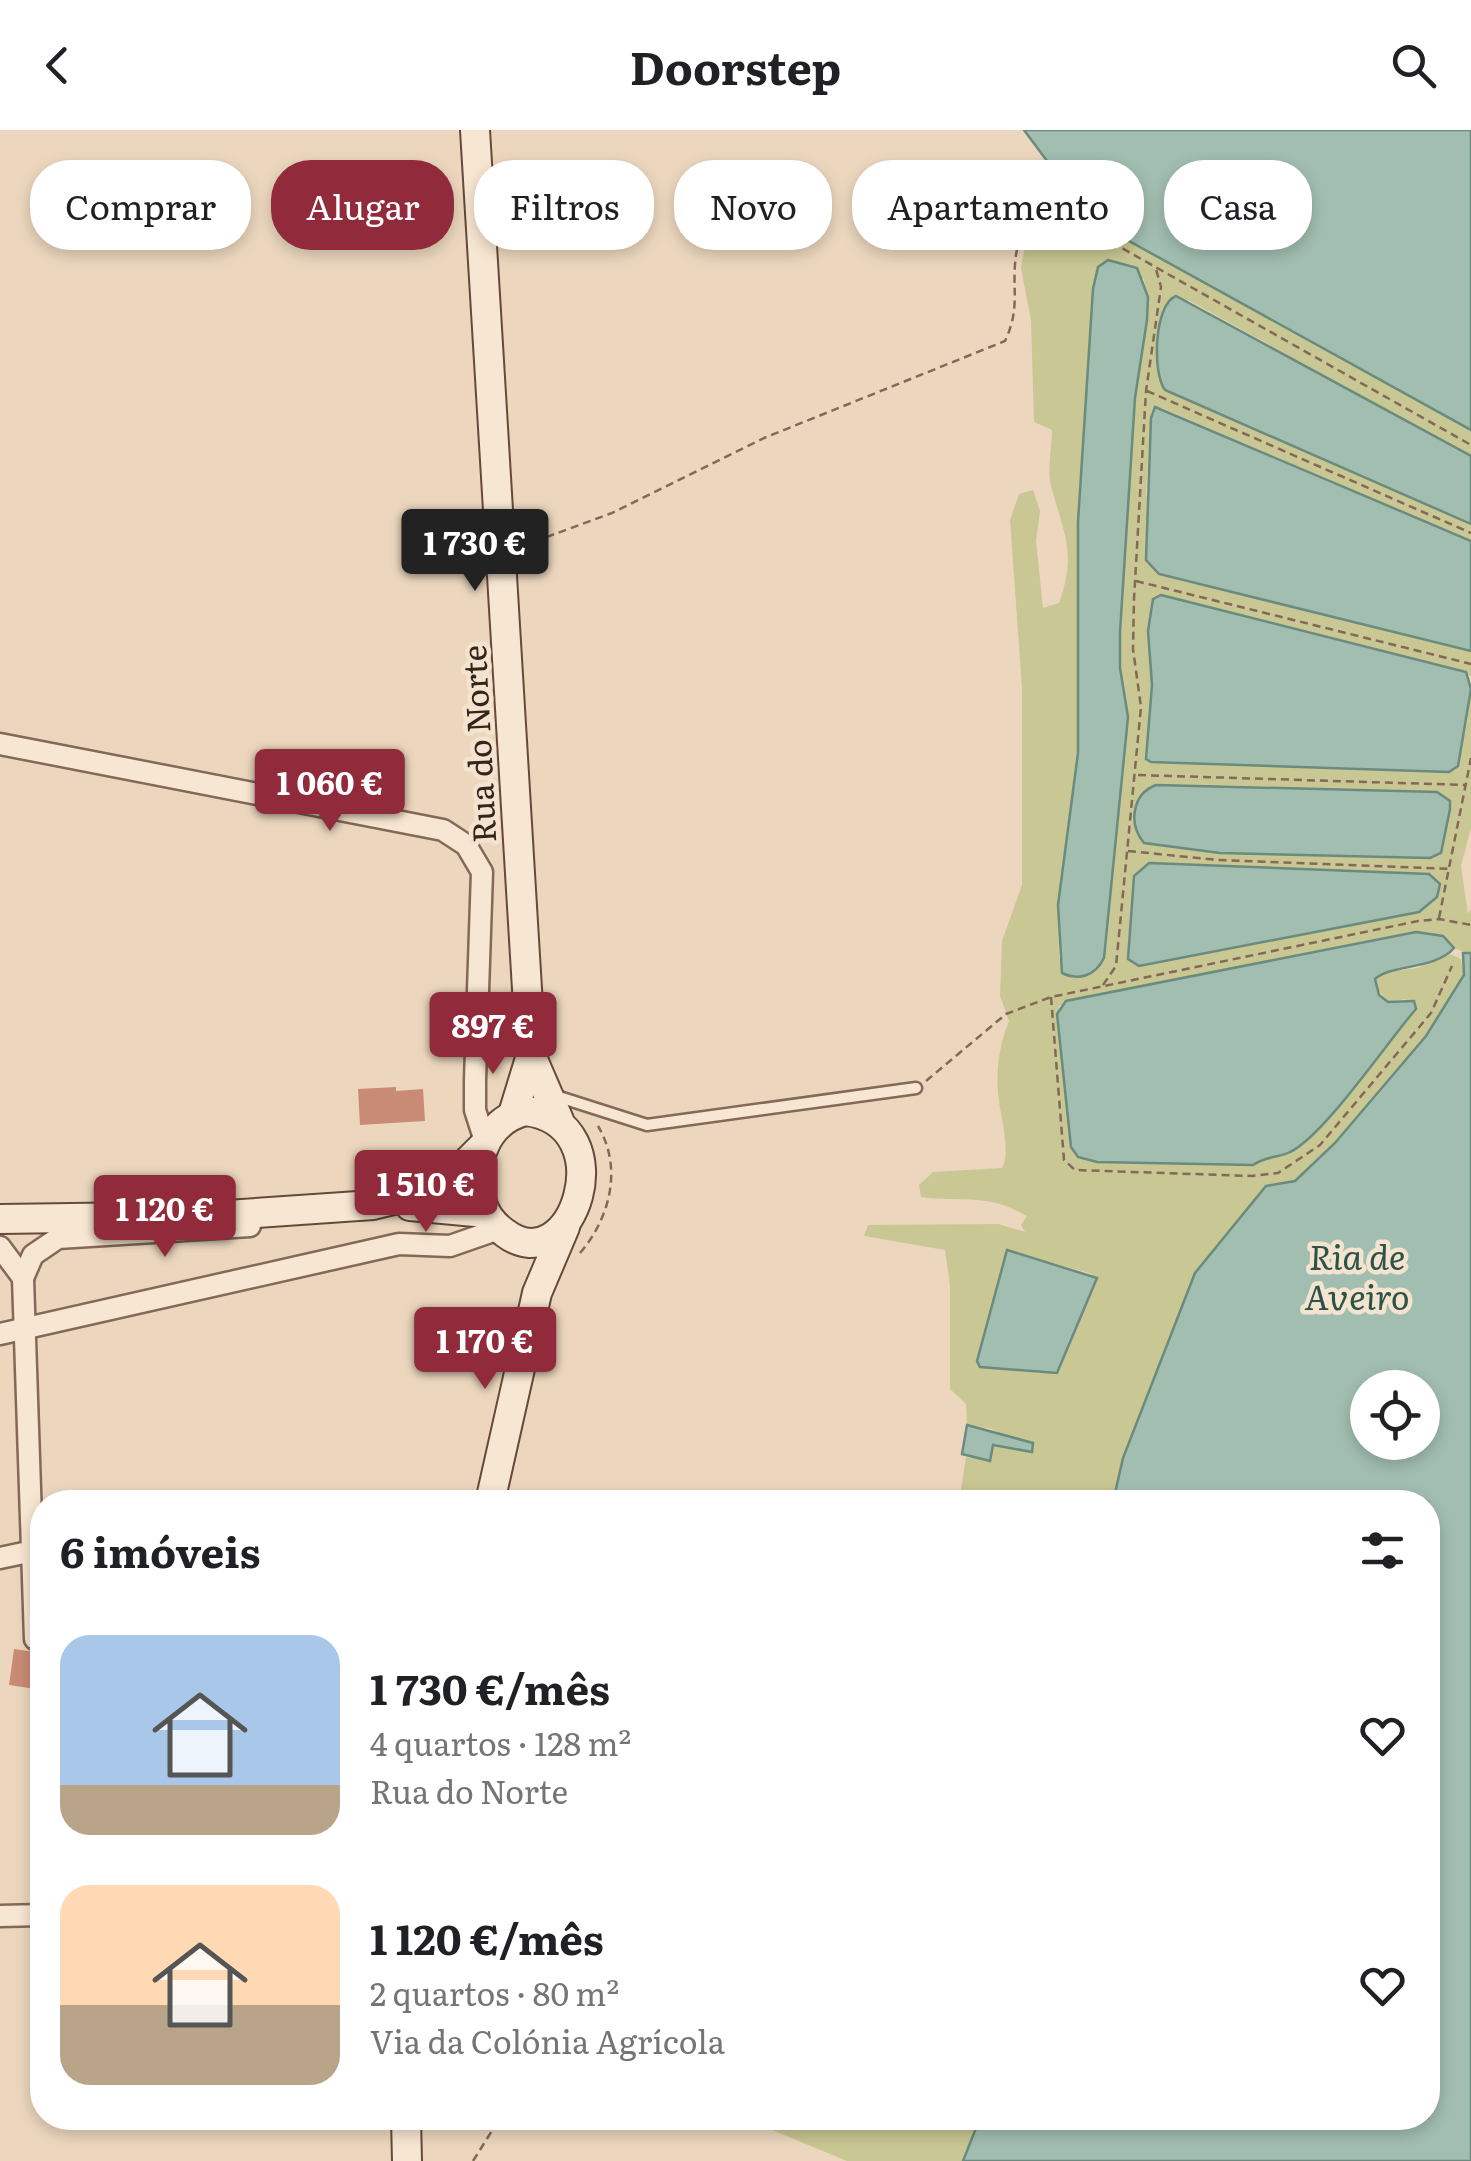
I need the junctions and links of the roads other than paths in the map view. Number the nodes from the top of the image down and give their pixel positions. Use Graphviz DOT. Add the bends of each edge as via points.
graph roads {
  1 [pos="475,130"];
  2 [pos="0,744"];
  3 [pos="531,1055"];
  4 [pos="916,1088"];
  5 [pos="546,1092"];
  6 [pos="558,1120"];
  7 [pos="496,1130"];
  8 [pos="373,1205"];
  9 [pos="276,1212"];
  10 [pos="0,1219"];
  11 [pos="565,1227"];
  12 [pos="500,1228"];
  13 [pos="0,1247"];
  14 [pos="23,1278"];
  15 [pos="537,1294"];
  16 [pos="26,1326"];
  17 [pos="0,1334"];
  18 [pos="31,1490"];
  19 [pos="493,1490"];
  20 [pos="30,1552"];
  21 [pos="0,1558"];
  22 [pos="30,1915"];
  23 [pos="0,1916"];
  24 [pos="406,2130"];
  25 [pos="407,2161"];
  1 -- 3 [label="main road, Rua do Norte"];
  2 -- 7 [label="street" via="443,830 466,845 482,872 475,1080"];
  3 -- 5 [label="main road, Rua do Norte"];
  3 -- 7 [label="main road, Rua do Norte"];
  4 -- 5 [label="lane" via="647,1125"];
  5 -- 6 [label="main road, Rua do Norte"];
  6 -- 7 [label="main road" via="544,1113"];
  6 -- 11 [label="main road" via="571,1136 581,1176 576,1211"];
  7 -- 8 [label="main road" via="440,1188"];
  7 -- 12 [label="main road" via="479,1190"];
  8 -- 9 [label="main road"];
  8 -- 12 [label="main road"];
  9 -- 10 [label="main road"];
  9 -- 14 [label="street" via="260,1225 58,1238 33,1255"];
  11 -- 12 [label="main road" via="533,1242"];
  11 -- 15 [label="main road"];
  12 -- 15 [label="main road" via="532,1270"];
  12 -- 16 [label="street" via="450,1246 398,1244"];
  13 -- 14 [label="street"];
  14 -- 16 [label="street"];
  15 -- 19 [label="main road"];
  16 -- 17 [label="street"];
  16 -- 18 [label="street"];
  20 -- 21 [label="street"];
  22 -- 23 [label="street"];
  24 -- 25 [label="main road"];
}
